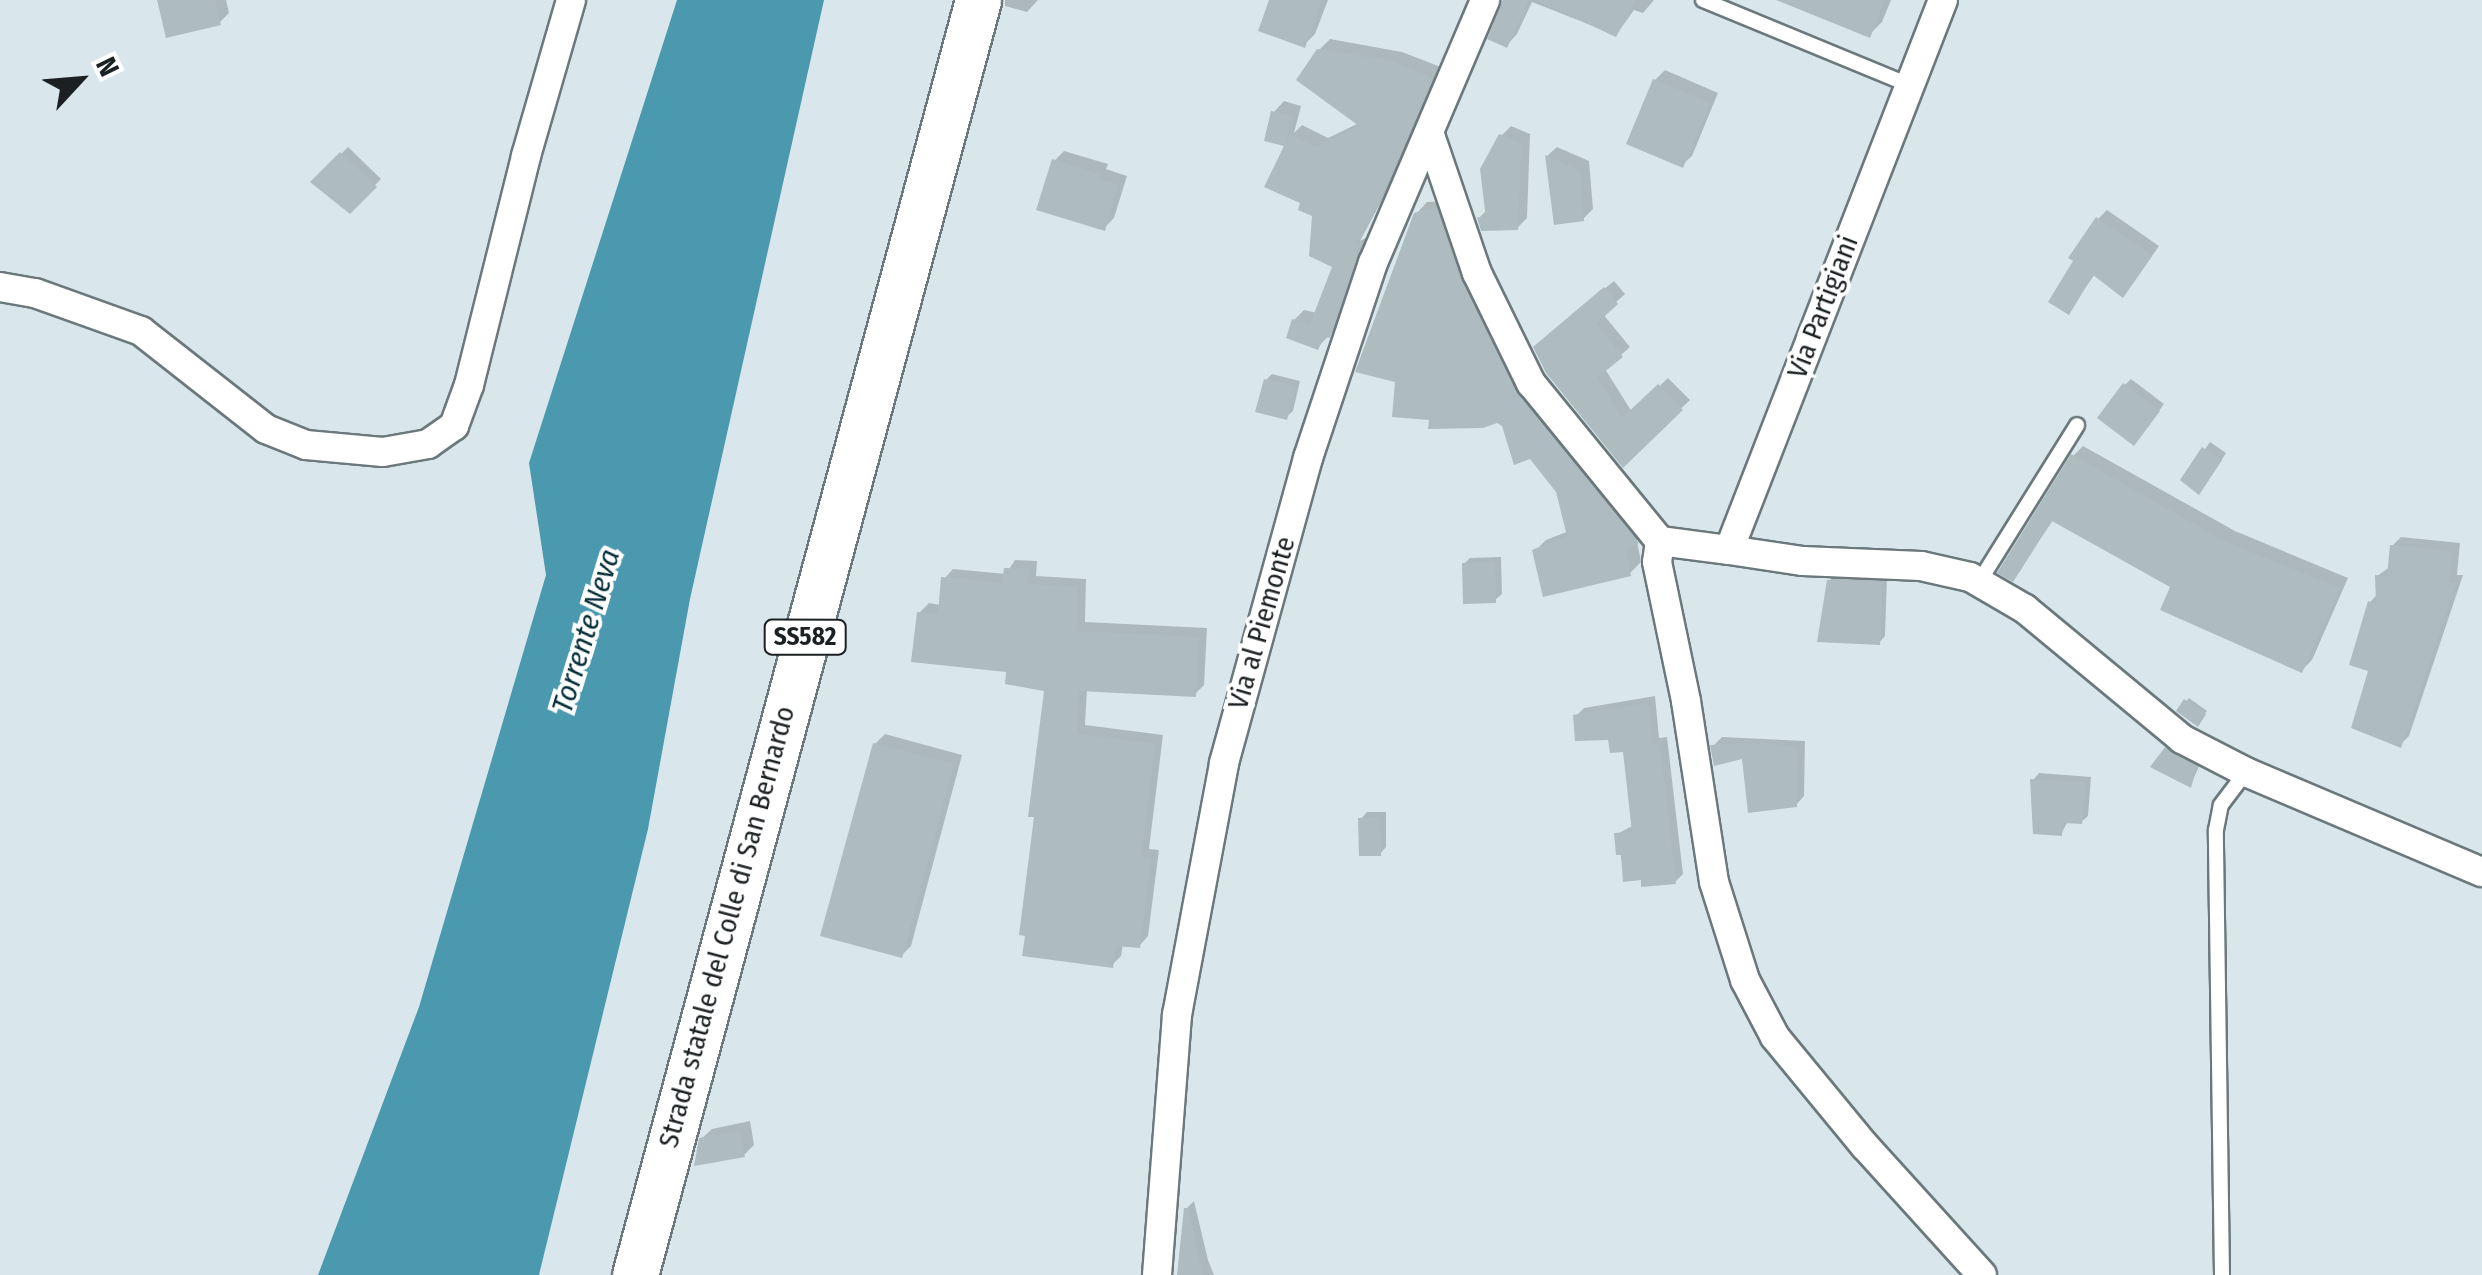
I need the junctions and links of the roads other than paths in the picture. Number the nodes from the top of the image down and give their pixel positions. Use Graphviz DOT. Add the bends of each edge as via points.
graph roads {
  1 [pos="571,0"];
  2 [pos="978,0"];
  3 [pos="1485,0"];
  4 [pos="1704,0"];
  5 [pos="1943,0"];
  6 [pos="1909,85"];
  7 [pos="1430,135"];
  8 [pos="0,287"];
  9 [pos="2077,425"];
  10 [pos="1660,540"];
  11 [pos="1729,550"];
  12 [pos="1979,582"];
  13 [pos="2246,772"];
  14 [pos="2482,872"];
  15 [pos="634,1275"];
  16 [pos="1157,1275"];
  17 [pos="1982,1275"];
  18 [pos="2222,1275"];
  1 -- 8 [label="street" via="469,385 454,426 428,444 383,452 306,445 266,429 141,331"];
  2 -- 15 [label="main road, Strada statale del Colle di San Bernardo / SS582"];
  3 -- 7 [label="street, Via al Piemonte"];
  4 -- 6 [label="lane"];
  5 -- 6 [label="street, Via Partigiani"];
  6 -- 11 [label="street, Via Partigiani"];
  7 -- 10 [label="street" via="1478,273 1531,383"];
  7 -- 16 [label="street, Via al Piemonte" via="1373,264 1314,440 1224,763 1177,1015"];
  9 -- 12 [label="lane"];
  10 -- 11 [label="street"];
  10 -- 17 [label="street" via="1657,562 1714,882 1745,980 1775,1037"];
  11 -- 12 [label="street" via="1920,566"];
  12 -- 13 [label="street" via="2025,610 2182,739"];
  13 -- 14 [label="street"];
  13 -- 18 [label="lane" via="2221,806 2216,830"];
}
